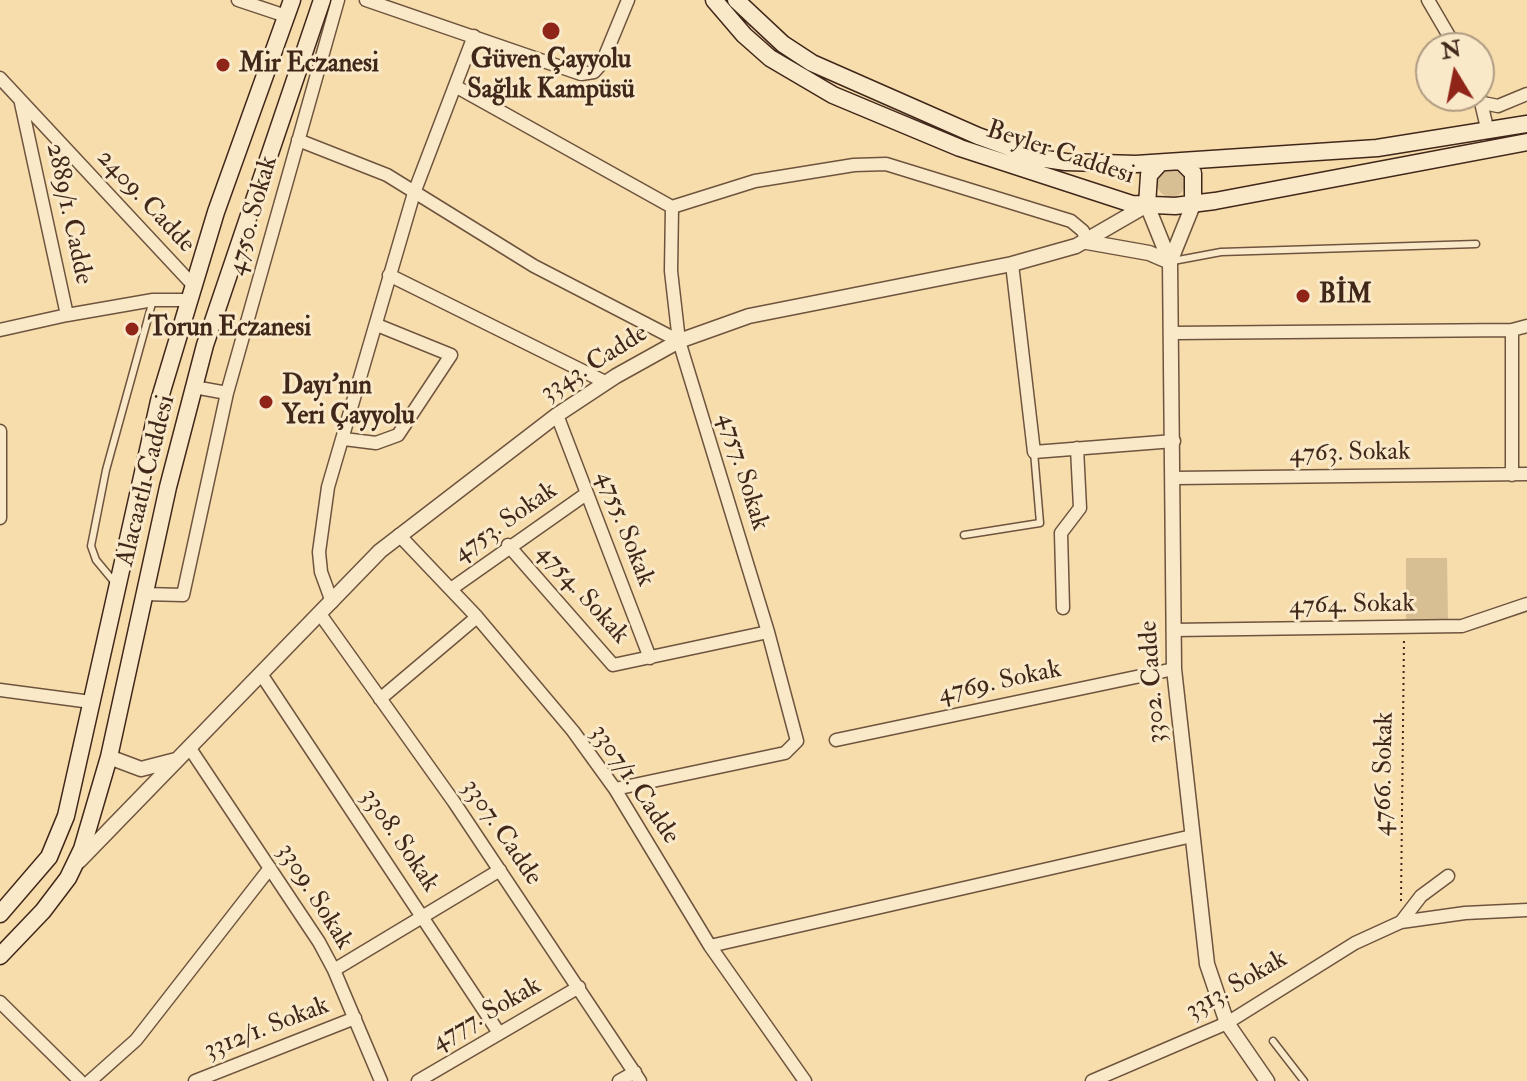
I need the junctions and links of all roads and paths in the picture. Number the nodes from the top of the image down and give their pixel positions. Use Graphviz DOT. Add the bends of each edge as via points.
graph roads {
  1 [pos="238,0"];
  2 [pos="322,0"];
  3 [pos="338,0"];
  4 [pos="367,0"];
  5 [pos="628,0"];
  6 [pos="714,0"];
  7 [pos="736,0"];
  8 [pos="1430,1"];
  9 [pos="289,8"];
  10 [pos="1447,32"];
  11 [pos="474,36"];
  12 [pos="2,85"];
  13 [pos="455,86"];
  14 [pos="1527,94"];
  15 [pos="21,103"];
  16 [pos="1495,105"];
  17 [pos="1484,112"];
  18 [pos="1527,124"];
  19 [pos="1488,132"];
  20 [pos="298,140"];
  21 [pos="1527,142"];
  22 [pos="1181,161"];
  23 [pos="1160,163"];
  24 [pos="414,193"];
  25 [pos="1147,205"];
  26 [pos="1193,205"];
  27 [pos="672,207"];
  28 [pos="1087,242"];
  29 [pos="1476,244"];
  30 [pos="1170,262"];
  31 [pos="1012,264"];
  32 [pos="389,275"];
  33 [pos="191,293"];
  34 [pos="153,300"];
  35 [pos="67,315"];
  36 [pos="377,325"];
  37 [pos="1527,326"];
  38 [pos="0,330"];
  39 [pos="1512,330"];
  40 [pos="1173,333"];
  41 [pos="679,341"];
  42 [pos="605,382"];
  43 [pos="194,387"];
  44 [pos="227,393"];
  45 [pos="557,415"];
  46 [pos="0,431"];
  47 [pos="344,439"];
  48 [pos="1174,441"];
  49 [pos="1077,448"];
  50 [pos="1034,452"];
  51 [pos="1527,474"];
  52 [pos="1512,475"];
  53 [pos="1174,478"];
  54 [pos="1,491"];
  55 [pos="586,494"];
  56 [pos="0,518"];
  57 [pos="399,535"];
  58 [pos="964,535"];
  59 [pos="508,545"];
  60 [pos="116,584"];
  61 [pos="451,589"];
  62 [pos="144,594"];
  63 [pos="332,602"];
  64 [pos="1527,604"];
  65 [pos="1063,608"];
  66 [pos="320,614"];
  67 [pos="477,617"];
  68 [pos="1405,627"];
  69 [pos="1173,630"];
  70 [pos="768,632"];
  71 [pos="650,658"];
  72 [pos="1174,669"];
  73 [pos="261,674"];
  74 [pos="0,690"];
  75 [pos="380,699"];
  76 [pos="91,702"];
  77 [pos="836,740"];
  78 [pos="189,747"];
  79 [pos="109,757"];
  80 [pos="176,760"];
  81 [pos="615,789"];
  82 [pos="1192,836"];
  83 [pos="76,864"];
  84 [pos="270,868"];
  85 [pos="500,870"];
  86 [pos="1448,876"];
  87 [pos="1527,910"];
  88 [pos="0,914"];
  89 [pos="423,916"];
  90 [pos="1401,922"];
  91 [pos="710,946"];
  92 [pos="0,956"];
  93 [pos="334,970"];
  94 [pos="579,987"];
  95 [pos="0,1002"];
  96 [pos="355,1018"];
  97 [pos="1227,1023"];
  98 [pos="499,1033"];
  99 [pos="1273,1041"];
  100 [pos="638,1076"];
  101 [pos="80,1081"];
  102 [pos="90,1081"];
  103 [pos="195,1081"];
  104 [pos="381,1081"];
  105 [pos="418,1081"];
  106 [pos="619,1081"];
  107 [pos="805,1081"];
  108 [pos="1092,1081"];
  109 [pos="1267,1081"];
  110 [pos="1304,1081"];
  1 -- 9 [label="street"];
  2 -- 43 [label="main road, Alacaatlı Caddesi"];
  3 -- 20 [label="street, 4750. Sokak"];
  4 -- 11 [label="street"];
  5 -- 11 [label="street" via="594,72 581,74"];
  6 -- 25 [label="main road, Beyler Caddesi" via="770,58 833,95 1037,175"];
  7 -- 23 [label="main road, Beyler Caddesi" via="812,63 978,136 1039,158"];
  8 -- 10 [label="street"];
  9 -- 33 [label="main road, Alacaatlı Caddesi"];
  11 -- 13 [label="street"];
  12 -- 15 [label="street, 2409. Cadde"];
  13 -- 24 [label="street"];
  13 -- 27 [label="street"];
  14 -- 16 [label="street"];
  15 -- 33 [label="street, 2409. Cadde"];
  15 -- 35 [label="street, 2889/1. Cadde"];
  17 -- 19 [label="street"];
  18 -- 19 [label="main road, Beyler Caddesi"];
  19 -- 22 [label="main road, Beyler Caddesi" via="1377,148"];
  20 -- 24 [label="street" via="387,175"];
  20 -- 44 [label="street, 4750. Sokak"];
  21 -- 26 [label="main road, Beyler Caddesi"];
  22 -- 23 [label="main road, Beyler Caddesi"];
  22 -- 26 [label="main road" via="1193,173"];
  23 -- 25 [label="main road" via="1148,178"];
  24 -- 32 [label="street"];
  24 -- 41 [label="street" via="534,266"];
  25 -- 26 [label="main road, Beyler Caddesi"];
  25 -- 28 [label="street, 3343. Cadde"];
  25 -- 30 [label="street, 3302. Cadde"];
  26 -- 30 [label="street, 3302. Cadde"];
  27 -- 28 [label="street" via="755,181 886,164 1071,221"];
  27 -- 41 [label="street, 4757. Sokak"];
  28 -- 30 [label="street"];
  28 -- 31 [label="street, 3343. Cadde"];
  29 -- 30 [label="lane" via="1221,252"];
  30 -- 40 [label="street, 3302. Cadde"];
  31 -- 41 [label="street, 3343. Cadde" via="749,316"];
  31 -- 50 [label="street"];
  32 -- 36 [label="street"];
  32 -- 42 [label="street"];
  33 -- 34 [label="street"];
  33 -- 60 [label="main road, Alacaatlı Caddesi" via="151,430"];
  34 -- 35 [label="street"];
  34 -- 60 [label="lane" via="106,470 91,546"];
  35 -- 38 [label="street, 2889/1. Cadde"];
  36 -- 47 [label="street"];
  36 -- 47 [label="street" via="451,355 398,435 376,443"];
  37 -- 39 [label="street"];
  39 -- 40 [label="street"];
  39 -- 52 [label="street"];
  40 -- 48 [label="street, 3302. Cadde"];
  41 -- 42 [label="street, 3343. Cadde"];
  41 -- 70 [label="street, 4757. Sokak"];
  42 -- 45 [label="street, 3343. Cadde"];
  43 -- 44 [label="street"];
  43 -- 62 [label="main road, Alacaatlı Caddesi"];
  44 -- 62 [label="street, 4750. Sokak" via="183,595"];
  45 -- 55 [label="street, 4755. Sokak"];
  45 -- 57 [label="street, 3343. Cadde"];
  46 -- 54 [label="street"];
  47 -- 63 [label="street" via="328,487 319,552"];
  48 -- 49 [label="street"];
  48 -- 53 [label="street, 3302. Cadde"];
  49 -- 50 [label="street"];
  49 -- 65 [label="street" via="1080,508 1061,533"];
  50 -- 58 [label="lane" via="1040,523"];
  51 -- 52 [label="street, 4763. Sokak"];
  52 -- 53 [label="street, 4763. Sokak"];
  53 -- 69 [label="street, 3302. Cadde"];
  54 -- 56 [label="street"];
  55 -- 59 [label="street, 4753. Sokak"];
  55 -- 71 [label="street, 4755. Sokak"];
  57 -- 61 [label="street, 3307/1. Cadde"];
  57 -- 63 [label="street, 3343. Cadde"];
  59 -- 61 [label="street, 4753. Sokak"];
  59 -- 71 [label="street, 4754. Sokak" via="613,665"];
  60 -- 76 [label="main road, Alacaatlı Caddesi"];
  61 -- 67 [label="street, 3307/1. Cadde"];
  62 -- 79 [label="main road, Alacaatlı Caddesi"];
  63 -- 66 [label="street, 3343. Cadde"];
  64 -- 68 [label="street, 4764. Sokak" via="1462,626"];
  66 -- 73 [label="street, 3343. Cadde"];
  66 -- 75 [label="street, 3307. Cadde"];
  67 -- 75 [label="street"];
  67 -- 81 [label="street, 3307/1. Cadde"];
  68 -- 69 [label="street, 4764. Sokak"];
  68 -- 90 [label="path, 4766. Sokak"];
  69 -- 72 [label="street, 3302. Cadde"];
  70 -- 71 [label="street, 4754. Sokak"];
  70 -- 81 [label="street, 4757. Sokak" via="797,732 795,746 785,753"];
  72 -- 77 [label="street, 4769. Sokak"];
  72 -- 82 [label="street, 3302. Cadde"];
  73 -- 78 [label="street, 3343. Cadde"];
  73 -- 89 [label="street, 3308. Sokak"];
  74 -- 76 [label="street"];
  75 -- 85 [label="street, 3307. Cadde"];
  76 -- 88 [label="main road, Alacaatlı Caddesi" via="72,798 55,846"];
  78 -- 80 [label="street, 3343. Cadde"];
  78 -- 84 [label="street, 3309. Sokak"];
  79 -- 80 [label="street" via="141,769"];
  79 -- 83 [label="main road, Alacaatlı Caddesi"];
  80 -- 83 [label="street, 3343. Cadde"];
  81 -- 91 [label="street, 3307/1. Cadde"];
  82 -- 91 [label="street"];
  82 -- 97 [label="street, 3302. Cadde" via="1207,964"];
  83 -- 92 [label="main road, Alacaatlı Caddesi" via="43,911"];
  84 -- 93 [label="street, 3309. Sokak"];
  84 -- 102 [label="street" via="136,1040"];
  85 -- 89 [label="street"];
  85 -- 94 [label="street, 3307. Cadde"];
  86 -- 90 [label="street" via="1421,896"];
  87 -- 90 [label="street"];
  89 -- 93 [label="street"];
  89 -- 98 [label="street, 3308. Sokak"];
  90 -- 97 [label="street, 3313. Sokak" via="1355,943"];
  91 -- 107 [label="street, 3307/1. Cadde"];
  93 -- 96 [label="street, 3309. Sokak"];
  94 -- 98 [label="street, 4777. Sokak"];
  94 -- 100 [label="street, 3307. Cadde"];
  95 -- 101 [label="street"];
  96 -- 103 [label="street, 3312/1. Sokak"];
  96 -- 104 [label="street, 3309. Sokak"];
  97 -- 108 [label="street, 3313. Sokak"];
  97 -- 109 [label="street, 3302. Cadde"];
  98 -- 105 [label="street, 4777. Sokak"];
  99 -- 110 [label="lane"];
  100 -- 106 [label="street"];
}
